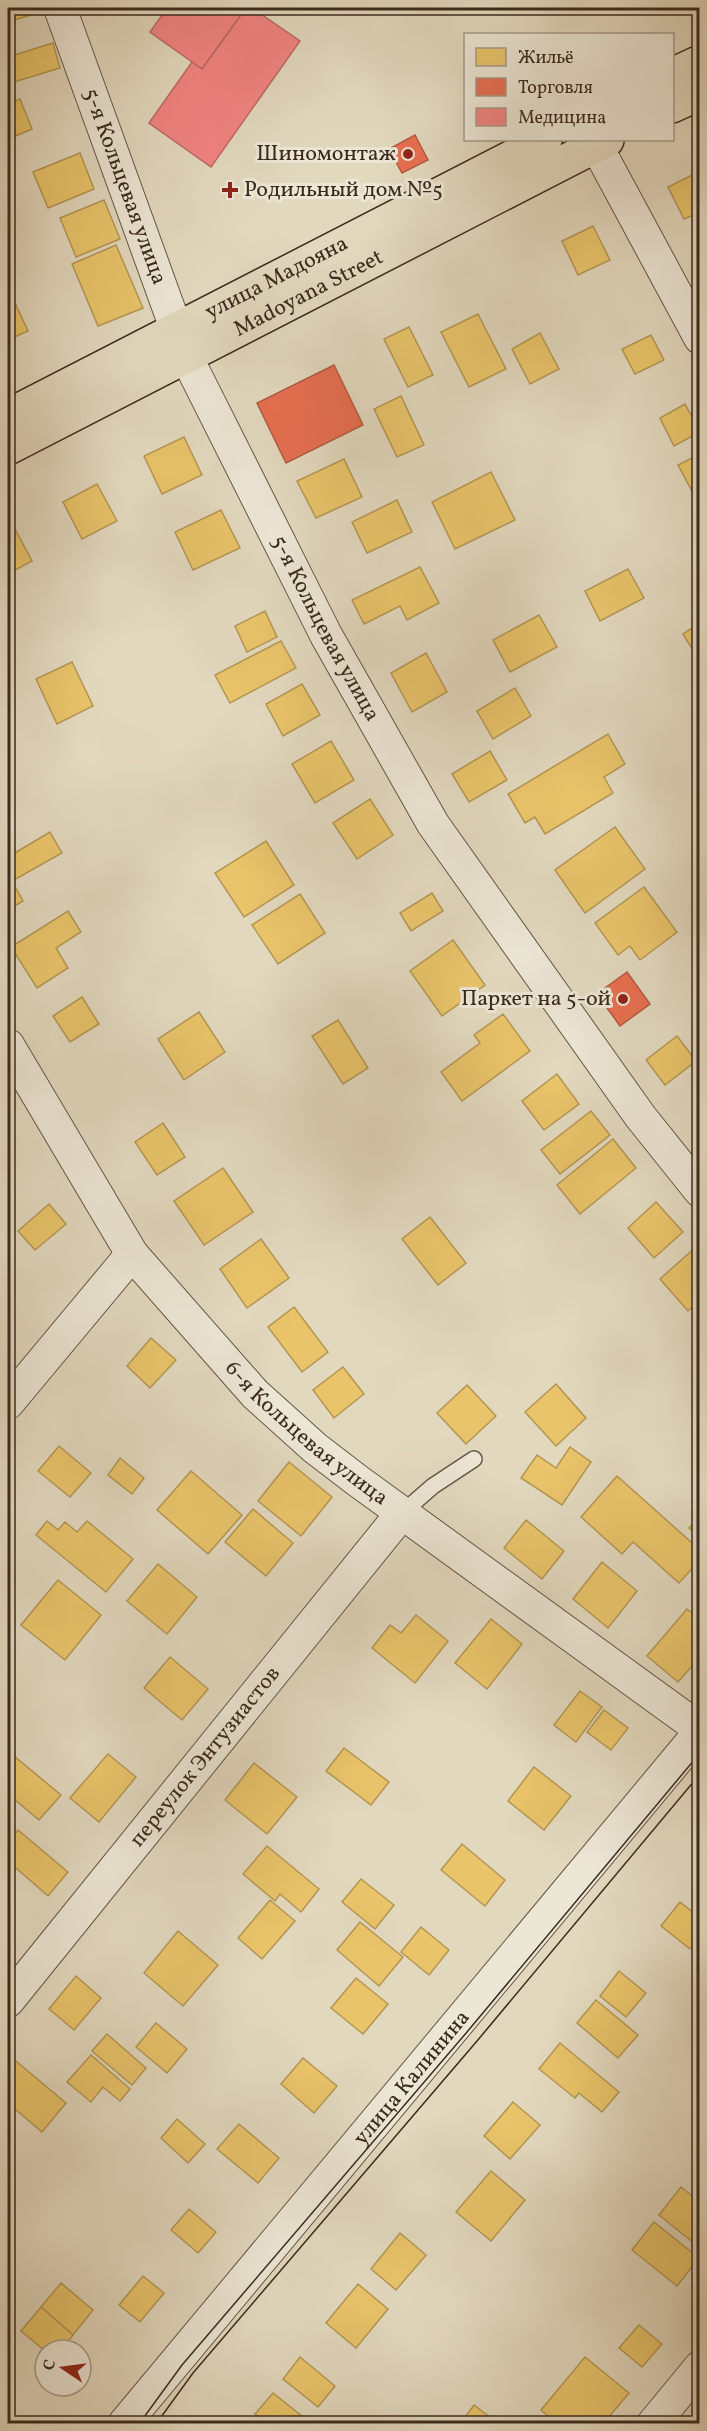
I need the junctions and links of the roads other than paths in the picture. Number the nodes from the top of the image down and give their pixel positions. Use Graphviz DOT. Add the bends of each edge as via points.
graph roads {
  1 [pos="60,8"];
  2 [pos="699,62"];
  3 [pos="674,74"];
  4 [pos="699,93"];
  5 [pos="674,105"];
  6 [pos="543,141"];
  7 [pos="602,142"];
  8 [pos="699,338"];
  9 [pos="181,342"];
  10 [pos="8,416"];
  11 [pos="8,448"];
  12 [pos="8,1046"];
  13 [pos="699,1191"];
  14 [pos="132,1254"];
  15 [pos="8,1403"];
  16 [pos="474,1459"];
  17 [pos="402,1513"];
  18 [pos="699,1731"];
  19 [pos="8,2001"];
  20 [pos="699,2367"];
  21 [pos="124,2424"];
  22 [pos="653,2424"];
  1 -- 9 [label="street, 5-я Кольцевая улица"];
  2 -- 3 [label="main road"];
  4 -- 5 [label="main road"];
  6 -- 9 [label="main road, улица Мадояна"];
  7 -- 8 [label="street"];
  7 -- 9 [label="main road, Madoyana Street"];
  9 -- 10 [label="main road, улица Мадояна"];
  9 -- 11 [label="main road, Madoyana Street"];
  9 -- 13 [label="street, 5-я Кольцевая улица" via="326,635 433,824 640,1116"];
  12 -- 14 [label="street, 6-я Кольцевая улица"];
  14 -- 15 [label="street"];
  14 -- 17 [label="street, 6-я Кольцевая улица" via="255,1394 315,1448"];
  16 -- 17 [label="lane"];
  17 -- 18 [label="street, 6-я Кольцевая улица"];
  17 -- 19 [label="street, переулок Энтузиастов"];
  18 -- 21 [label="street, улица Калинина"];
  20 -- 22 [label="street"];
}
